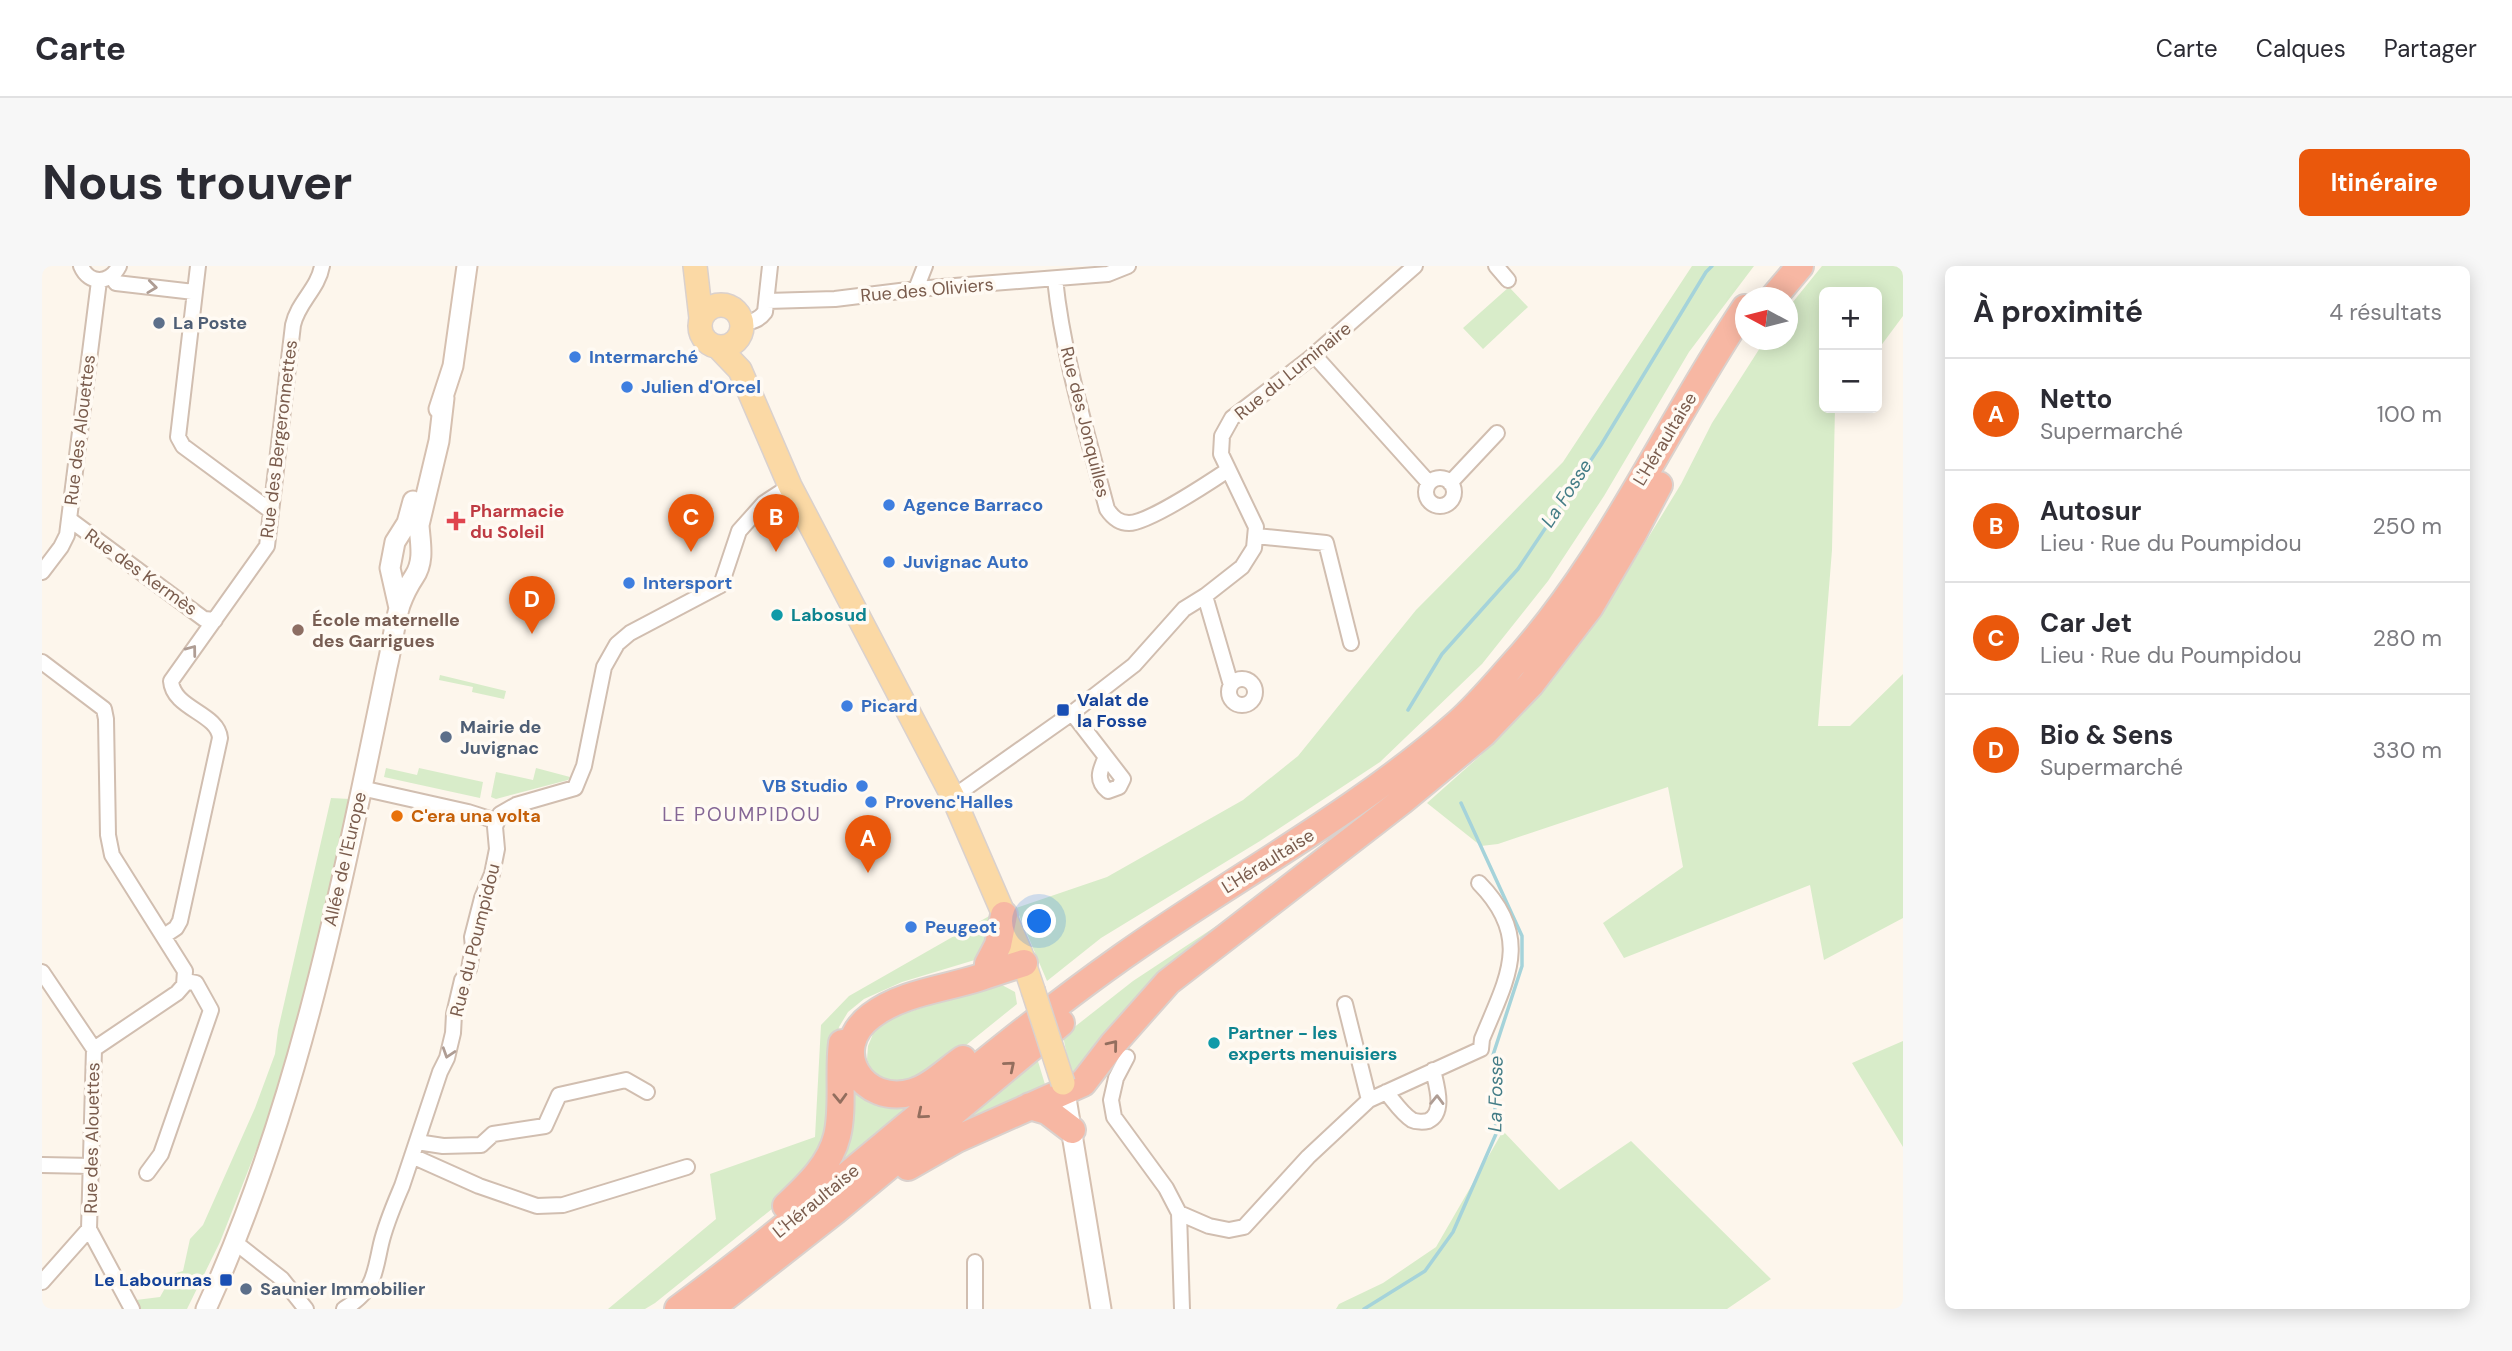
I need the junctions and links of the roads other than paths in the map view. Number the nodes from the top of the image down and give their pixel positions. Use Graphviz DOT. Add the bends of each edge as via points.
graph roads {
  1 [pos="80,266"];
  2 [pos="198,266"];
  3 [pos="322,266"];
  4 [pos="467,266"];
  5 [pos="695,266"];
  6 [pos="704,266"];
  7 [pos="770,266"];
  8 [pos="925,266"];
  9 [pos="1128,266"];
  10 [pos="1415,266"];
  11 [pos="1496,266"];
  12 [pos="1777,266"];
  13 [pos="1800,266"];
  14 [pos="110,274"];
  15 [pos="1055,279"];
  16 [pos="1508,280"];
  17 [pos="1761,287"];
  18 [pos="1782,287"];
  19 [pos="916,289"];
  20 [pos="194,292"];
  21 [pos="767,301"];
  22 [pos="701,318"];
  23 [pos="1735,326"];
  24 [pos="732,328"];
  25 [pos="1738,350"];
  26 [pos="1314,355"];
  27 [pos="1497,433"];
  28 [pos="1228,470"];
  29 [pos="1651,481"];
  30 [pos="1429,483"];
  31 [pos="1450,483"];
  32 [pos="790,486"];
  33 [pos="271,510"];
  34 [pos="69,519"];
  35 [pos="411,532"];
  36 [pos="1256,536"];
  37 [pos="42,572"];
  38 [pos="402,580"];
  39 [pos="1205,596"];
  40 [pos="215,620"];
  41 [pos="1351,643"];
  42 [pos="42,662"];
  43 [pos="1231,685"];
  44 [pos="1072,713"];
  45 [pos="1106,757"];
  46 [pos="361,788"];
  47 [pos="953,797"];
  48 [pos="496,821"];
  49 [pos="1479,883"];
  50 [pos="1004,915"];
  51 [pos="164,936"];
  52 [pos="984,971"];
  53 [pos="42,972"];
  54 [pos="1027,973"];
  55 [pos="185,981"];
  56 [pos="1345,1004"];
  57 [pos="94,1049"];
  58 [pos="1127,1057"];
  59 [pos="1433,1070"];
  60 [pos="1064,1087"];
  61 [pos="647,1092"];
  62 [pos="1386,1092"];
  63 [pos="1368,1100"];
  64 [pos="1030,1106"];
  65 [pos="280,1109"];
  66 [pos="1072,1130"];
  67 [pos="414,1149"];
  68 [pos="42,1165"];
  69 [pos="92,1166"];
  70 [pos="687,1167"];
  71 [pos="147,1173"];
  72 [pos="1179,1213"];
  73 [pos="89,1229"];
  74 [pos="236,1243"];
  75 [pos="975,1262"];
  76 [pos="42,1282"];
  77 [pos="717,1303"];
  78 [pos="132,1309"];
  79 [pos="192,1309"];
  80 [pos="206,1309"];
  81 [pos="306,1309"];
  82 [pos="344,1309"];
  83 [pos="664,1309"];
  84 [pos="678,1309"];
  85 [pos="975,1309"];
  86 [pos="1101,1309"];
  87 [pos="1182,1309"];
  1 -- 14 [label="street" via="87,276"];
  2 -- 20 [label="street"];
  3 -- 33 [label="street, Rue des Bergeronnettes" via="293,325"];
  4 -- 35 [label="street, Allée de l'Europe" via="439,441 419,525"];
  5 -- 22 [label="main road"];
  6 -- 24 [label="main road"];
  7 -- 21 [label="street"];
  8 -- 19 [label="street"];
  9 -- 15 [label="street, Rue des Oliviers" via="1108,274"];
  10 -- 26 [label="street, Rue du Luminaire"];
  11 -- 16 [label="street"];
  12 -- 17 [label="highway"];
  13 -- 18 [label="highway"];
  14 -- 20 [label="street, one-way" via="116,283"];
  14 -- 34 [label="street, Rue des Alouettes"];
  15 -- 19 [label="street, Rue des Oliviers"];
  15 -- 28 [label="street, Rue des Jonquilles" via="1059,321 1112,517 1139,522"];
  19 -- 21 [label="street, Rue des Oliviers"];
  20 -- 33 [label="street" via="180,441"];
  21 -- 24 [label="street" via="761,317"];
  22 -- 24 [label="main road" via="713,306"];
  22 -- 24 [label="main road" via="706,341"];
  23 -- 29 [label="highway, L'Héraultaise"];
  24 -- 32 [label="main road" via="740,370"];
  25 -- 29 [label="highway, L'Héraultaise"];
  26 -- 28 [label="street, Rue du Luminaire" via="1232,418 1222,436 1221,454"];
  26 -- 30 [label="street"];
  27 -- 31 [label="street"];
  28 -- 36 [label="street, Rue du Luminaire" via="1254,519"];
  29 -- 52 [label="highway" via="1553,606 1472,694 1396,764 1086,964 932,1082 895,1094 879,1092 861,1080 853,1064 852,1043 870,1017"];
  60 -- 29 [label="highway, one-way" via="1083,1083 1168,982 1402,801 1531,684 1590,607 1633,534"];
  77 -- 29 [label="highway, L'Héraultaise, one-way" via="1129,972 1351,828 1477,727 1525,678 1586,603"];
  29 -- 84 [label="highway, L'Héraultaise, one-way" via="1570,595 1460,721 1339,815 1185,914 1054,1007"];
  30 -- 31 [label="street" via="1442,479"];
  30 -- 31 [label="street" via="1427,497 1437,506 1450,501"];
  32 -- 47 [label="main road"];
  32 -- 48 [label="street" via="764,503 739,531 721,586 617,644 604,667 584,766 575,788 516,804"];
  33 -- 40 [label="street, Rue des Bergeronnettes" via="264,553"];
  34 -- 37 [label="street, Rue des Alouettes" via="61,547"];
  34 -- 40 [label="street, Rue des Kermès" via="204,619"];
  35 -- 38 [label="street, Allée de l'Europe" via="396,542 390,568"];
  35 -- 38 [label="street, Allée de l'Europe" via="422,539 420,562 415,576"];
  36 -- 39 [label="street" via="1254,548 1241,566"];
  36 -- 41 [label="street" via="1325,543"];
  38 -- 46 [label="street, Allée de l'Europe"];
  39 -- 43 [label="street"];
  39 -- 44 [label="street" via="1184,609 1134,665"];
  51 -- 40 [label="street, Rue des Bergeronnettes, one-way" via="180,921 220,738 216,727 174,695 171,681"];
  42 -- 51 [label="street" via="104,709 109,845 119,869"];
  44 -- 45 [label="street"];
  44 -- 47 [label="street"];
  46 -- 48 [label="street"];
  46 -- 65 [label="street, Allée de l'Europe" via="303,1037"];
  47 -- 50 [label="main road"];
  48 -- 67 [label="street, Rue du Poumpidou, one-way" via="496,855 472,937 447,1058"];
  49 -- 59 [label="street" via="1504,915 1511,933 1510,965 1481,1049"];
  50 -- 52 [label="highway" via="999,945"];
  50 -- 54 [label="main road"];
  51 -- 55 [label="street" via="184,967"];
  52 -- 54 [label="highway"];
  52 -- 83 [label="highway, one-way" via="888,994 859,1011 842,1042 838,1134 822,1168 759,1234"];
  53 -- 57 [label="street, Rue des Alouettes"];
  54 -- 60 [label="main road, bridge"];
  55 -- 57 [label="street" via="177,993"];
  55 -- 71 [label="street" via="196,983 211,1010 162,1154"];
  56 -- 63 [label="street"];
  57 -- 69 [label="street, Rue des Alouettes"];
  58 -- 72 [label="street" via="1111,1100 1114,1117"];
  59 -- 62 [label="street"];
  62 -- 59 [label="street, one-way" via="1412,1120 1429,1120 1438,1106"];
  60 -- 64 [label="highway"];
  60 -- 66 [label="street"];
  61 -- 67 [label="street" via="626,1080 559,1095 545,1126 493,1134 481,1145"];
  62 -- 63 [label="street"];
  63 -- 72 [label="street" via="1244,1227 1209,1226"];
  64 -- 66 [label="highway" via="1047,1111"];
  64 -- 77 [label="highway" via="903,1170 802,1247"];
  65 -- 74 [label="street, Allée de l'Europe"];
  65 -- 79 [label="street, Allée de l'Europe"];
  66 -- 86 [label="street"];
  67 -- 70 [label="street" via="479,1186 543,1208"];
  67 -- 82 [label="street, Rue du Poumpidou" via="393,1201 375,1275"];
  68 -- 69 [label="street"];
  69 -- 73 [label="street, Rue des Alouettes"];
  72 -- 87 [label="street"];
  73 -- 76 [label="street"];
  73 -- 78 [label="street, Rue des Alouettes"];
  74 -- 80 [label="street, Allée de l'Europe"];
  74 -- 81 [label="street" via="282,1279"];
  75 -- 85 [label="street"];
}
